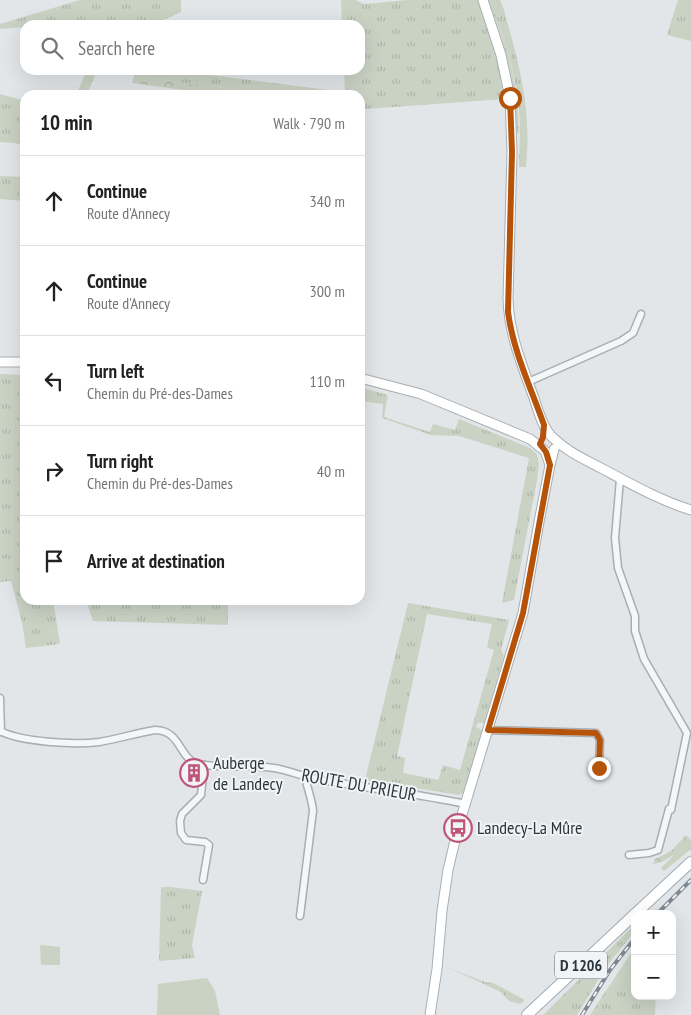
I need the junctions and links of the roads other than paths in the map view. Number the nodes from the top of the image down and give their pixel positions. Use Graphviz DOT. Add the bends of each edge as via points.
graph roads {
  1 [pos="483,0"];
  2 [pos="641,314"];
  3 [pos="0,362"];
  4 [pos="20,362"];
  5 [pos="365,379"];
  6 [pos="528,382"];
  7 [pos="548,443"];
  8 [pos="620,479"];
  9 [pos="691,510"];
  10 [pos="0,698"];
  11 [pos="488,730"];
  12 [pos="0,731"];
  13 [pos="204,765"];
  14 [pos="599,768"];
  15 [pos="305,776"];
  16 [pos="466,804"];
  17 [pos="628,855"];
  18 [pos="691,862"];
  19 [pos="203,880"];
  20 [pos="639,910"];
  21 [pos="300,916"];
  22 [pos="631,918"];
  23 [pos="430,1015"];
  24 [pos="527,1015"];
  1 -- 6 [label="street" via="501,55 510,98 512,152 508,312"];
  2 -- 6 [label="street" via="634,330 626,338"];
  3 -- 4 [label="street"];
  5 -- 7 [label="street" via="421,394 530,439"];
  6 -- 7 [label="street"];
  7 -- 8 [label="street"];
  7 -- 11 [label="street" via="550,465 523,613"];
  8 -- 9 [label="street" via="666,502"];
  8 -- 17 [label="street" via="615,538 618,568 635,616 635,631 644,659 687,733 671,810 658,850"];
  10 -- 12 [label="street"];
  11 -- 14 [label="street" via="596,733 600,740"];
  11 -- 16 [label="street"];
  12 -- 13 [label="street" via="26,739 99,742 163,730 194,762"];
  13 -- 15 [label="street, ROUTE DU PRIEUR" via="257,766"];
  13 -- 19 [label="street" via="201,795 182,814 180,821 181,833 186,840 209,845"];
  15 -- 16 [label="street, ROUTE DU PRIEUR"];
  15 -- 21 [label="street" via="313,811"];
  16 -- 23 [label="street" via="445,884"];
  18 -- 20 [label="main road, D 1206"];
  22 -- 24 [label="main road, D 1206"];
}
